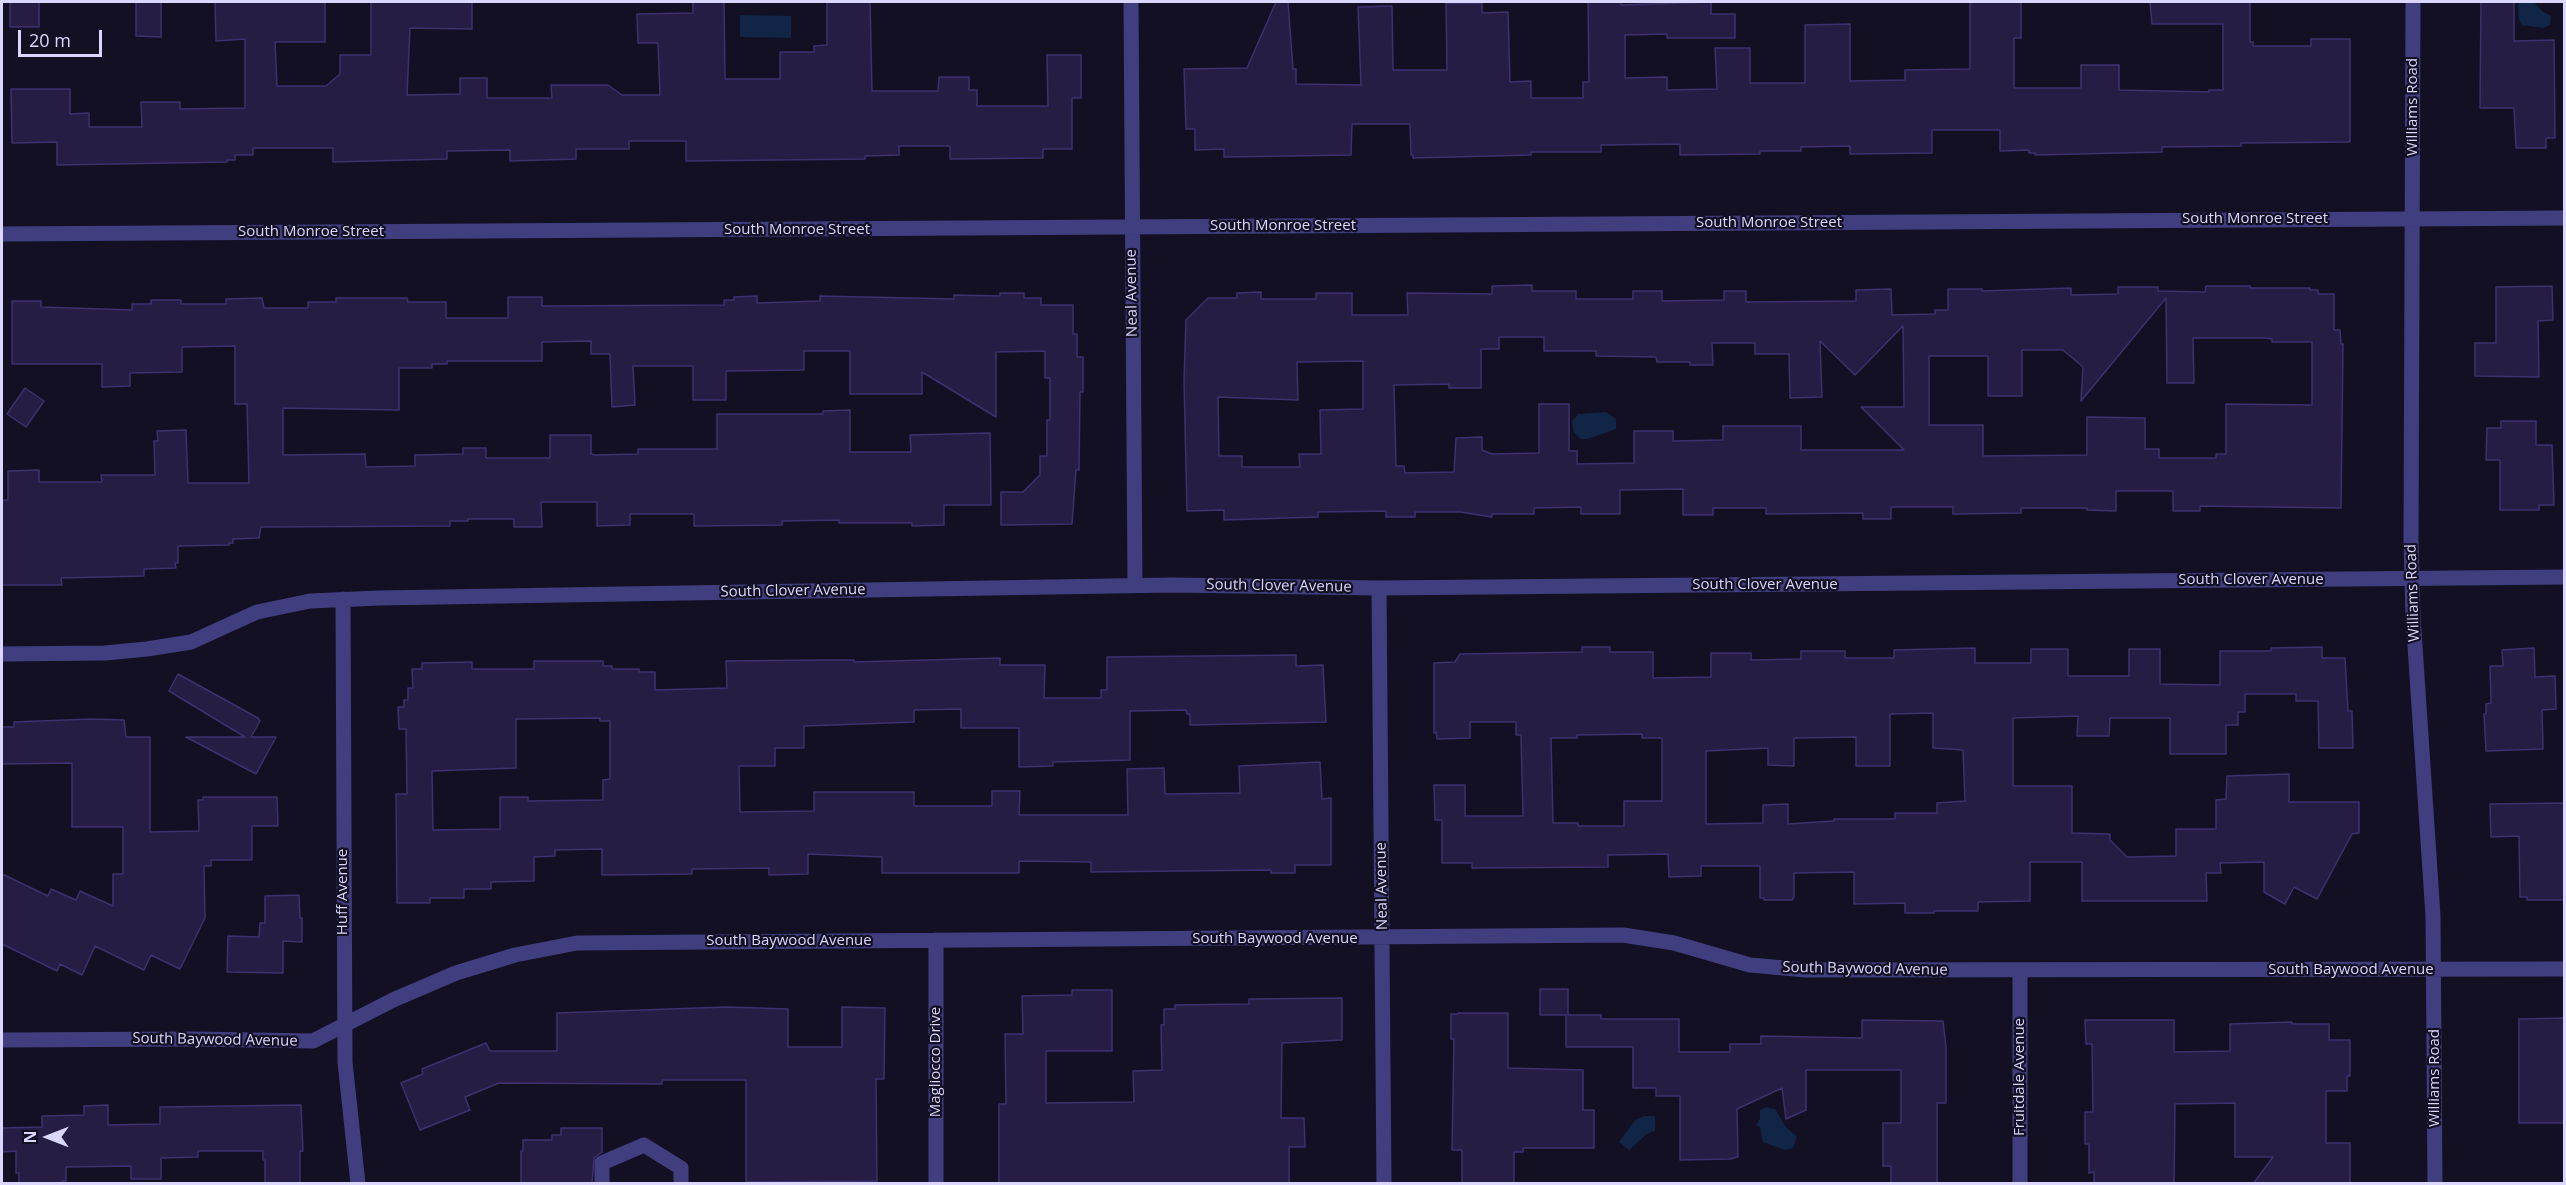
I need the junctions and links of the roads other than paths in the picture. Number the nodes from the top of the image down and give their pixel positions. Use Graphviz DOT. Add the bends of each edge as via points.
graph roads {
  1 [pos="1131,2"];
  2 [pos="2413,2"];
  3 [pos="2412,218"];
  4 [pos="2565,218"];
  5 [pos="1131,227"];
  6 [pos="2,234"];
  7 [pos="2565,577"];
  8 [pos="2412,579"];
  9 [pos="1135,585"];
  10 [pos="1379,588"];
  11 [pos="343,599"];
  12 [pos="2,654"];
  13 [pos="1383,939"];
  14 [pos="936,940"];
  15 [pos="2434,969"];
  16 [pos="2565,969"];
  17 [pos="2019,970"];
  18 [pos="345,1025"];
  19 [pos="2,1040"];
  20 [pos="358,1184"];
  21 [pos="602,1184"];
  22 [pos="681,1184"];
  23 [pos="936,1184"];
  24 [pos="1384,1184"];
  25 [pos="2020,1184"];
  26 [pos="2435,1184"];
  1 -- 5 [label="street, Neal Avenue"];
  2 -- 3 [label="street, Williams Road"];
  3 -- 4 [label="street, South Monroe Street"];
  3 -- 5 [label="street, South Monroe Street"];
  3 -- 8 [label="street, Williams Road"];
  5 -- 6 [label="street, South Monroe Street"];
  5 -- 9 [label="street, Neal Avenue"];
  7 -- 8 [label="street, South Clover Avenue"];
  8 -- 10 [label="street, South Clover Avenue"];
  8 -- 15 [label="street, Williams Road"];
  9 -- 10 [label="street, South Clover Avenue"];
  9 -- 11 [label="street, South Clover Avenue"];
  10 -- 13 [label="street, Neal Avenue"];
  11 -- 12 [label="street, South Clover Avenue" via="257,612 191,642 147,650"];
  11 -- 18 [label="street, Huff Avenue"];
  13 -- 14 [label="street, South Baywood Avenue"];
  13 -- 17 [label="street, South Baywood Avenue" via="1623,935 1674,943 1750,965 1806,970"];
  13 -- 24 [label="street, Neal Avenue"];
  14 -- 18 [label="street, South Baywood Avenue" via="577,943 515,955 456,973"];
  14 -- 23 [label="street, Magliocco Drive"];
  15 -- 16 [label="street, South Baywood Avenue"];
  15 -- 17 [label="street, South Baywood Avenue"];
  15 -- 26 [label="street, Williams Road"];
  17 -- 25 [label="street, Fruitdale Avenue"];
  18 -- 19 [label="street, South Baywood Avenue" via="313,1041"];
  18 -- 20 [label="street, Huff Avenue" via="345,1062"];
  21 -- 22 [label="street" via="602,1163 644,1146 681,1168"];
}
